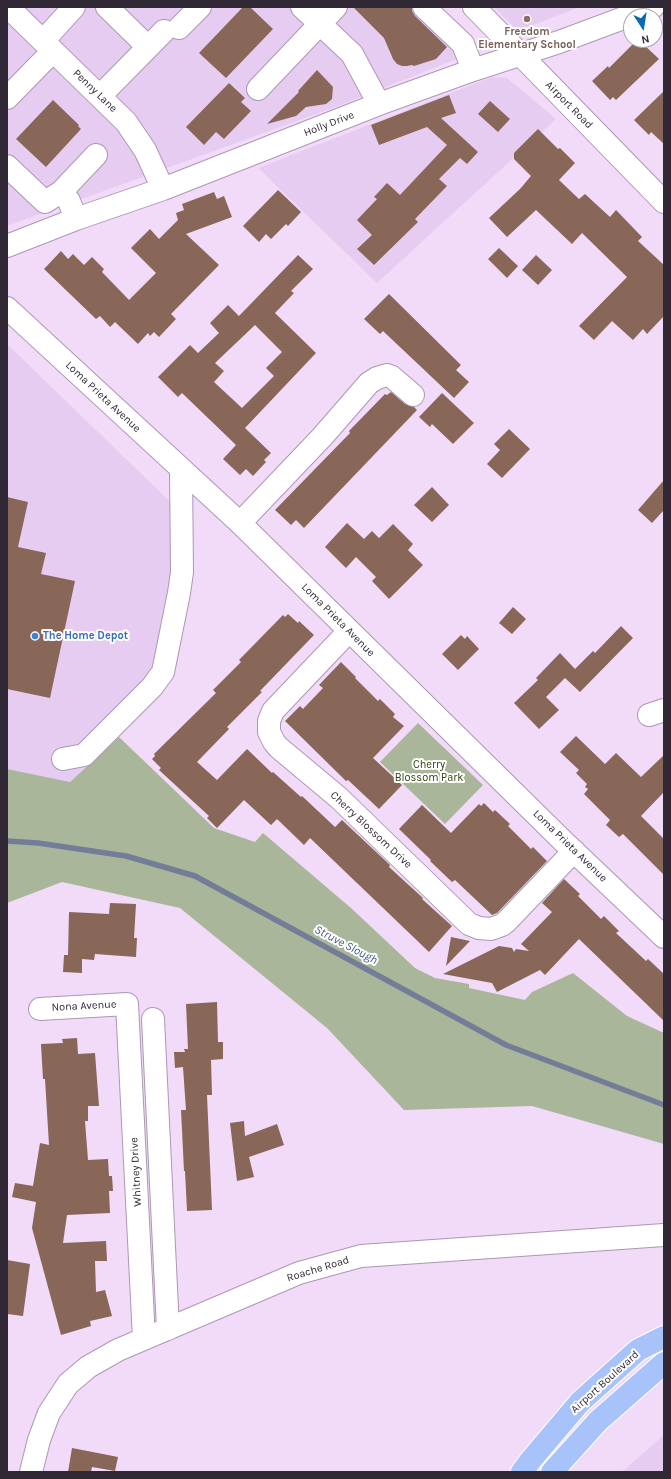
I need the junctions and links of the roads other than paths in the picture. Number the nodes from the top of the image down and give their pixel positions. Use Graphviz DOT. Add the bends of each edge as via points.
graph roads {
  1 [pos="8,7"];
  2 [pos="74,7"];
  3 [pos="107,7"];
  4 [pos="200,7"];
  5 [pos="302,7"];
  6 [pos="336,7"];
  7 [pos="424,7"];
  8 [pos="474,7"];
  9 [pos="653,7"];
  10 [pos="603,17"];
  11 [pos="319,24"];
  12 [pos="48,46"];
  13 [pos="148,47"];
  14 [pos="520,56"];
  15 [pos="473,70"];
  16 [pos="258,89"];
  17 [pos="100,96"];
  18 [pos="7,98"];
  19 [pos="380,104"];
  20 [pos="96,155"];
  21 [pos="7,166"];
  22 [pos="163,189"];
  23 [pos="61,192"];
  24 [pos="664,202"];
  25 [pos="76,219"];
  26 [pos="7,246"];
  27 [pos="7,308"];
  28 [pos="413,395"];
  29 [pos="181,470"];
  30 [pos="240,523"];
  31 [pos="349,631"];
  32 [pos="63,759"];
  33 [pos="574,851"];
  34 [pos="664,937"];
  35 [pos="127,1004"];
  36 [pos="40,1009"];
  37 [pos="153,1019"];
  38 [pos="664,1235"];
  39 [pos="168,1329"];
  40 [pos="664,1337"];
  41 [pos="144,1339"];
  42 [pos="664,1363"];
  43 [pos="31,1472"];
  44 [pos="522,1472"];
  45 [pos="552,1472"];
  1 -- 12 [label="street, Penny Lane"];
  2 -- 12 [label="street"];
  3 -- 13 [label="street"];
  4 -- 13 [label="street"];
  5 -- 11 [label="street"];
  6 -- 11 [label="street"];
  7 -- 15 [label="street" via="463,44"];
  8 -- 14 [label="street, Airport Road"];
  9 -- 10 [label="street, Holly Drive"];
  10 -- 14 [label="street, Holly Drive"];
  11 -- 16 [label="street"];
  11 -- 19 [label="street" via="352,54"];
  12 -- 17 [label="street, Penny Lane"];
  12 -- 18 [label="street"];
  13 -- 17 [label="street"];
  14 -- 15 [label="street, Holly Drive"];
  14 -- 24 [label="street, Airport Road"];
  15 -- 19 [label="street, Holly Drive"];
  17 -- 22 [label="street, Penny Lane" via="134,132"];
  19 -- 22 [label="street, Holly Drive"];
  20 -- 23 [label="street"];
  21 -- 23 [label="street" via="45,202"];
  22 -- 25 [label="street, Holly Drive"];
  23 -- 25 [label="street" via="69,201"];
  25 -- 26 [label="street, Holly Drive"];
  27 -- 29 [label="street, Loma Prieta Avenue"];
  28 -- 30 [label="street" via="387,375 369,383 322,437"];
  29 -- 30 [label="street, Loma Prieta Avenue"];
  29 -- 32 [label="street" via="182,572 163,672 152,687 84,756"];
  30 -- 31 [label="street, Loma Prieta Avenue"];
  31 -- 33 [label="street, Loma Prieta Avenue"];
  31 -- 33 [label="street, Cherry Blossom Drive" via="273,711 269,721 269,732 278,747 339,798 469,924 479,928 491,929 506,922"];
  33 -- 34 [label="street, Loma Prieta Avenue"];
  35 -- 36 [label="street, Nona Avenue"];
  35 -- 41 [label="street, Whitney Drive"];
  37 -- 39 [label="street"];
  38 -- 39 [label="street, Roache Road" via="361,1256 299,1273"];
  39 -- 41 [label="street, Roache Road"];
  40 -- 44 [label="main road, Airport Boulevard" via="638,1350 580,1402"];
  41 -- 43 [label="street, Roache Road" via="100,1359 68,1384 48,1413"];
  42 -- 45 [label="main road" via="598,1421"];
}
